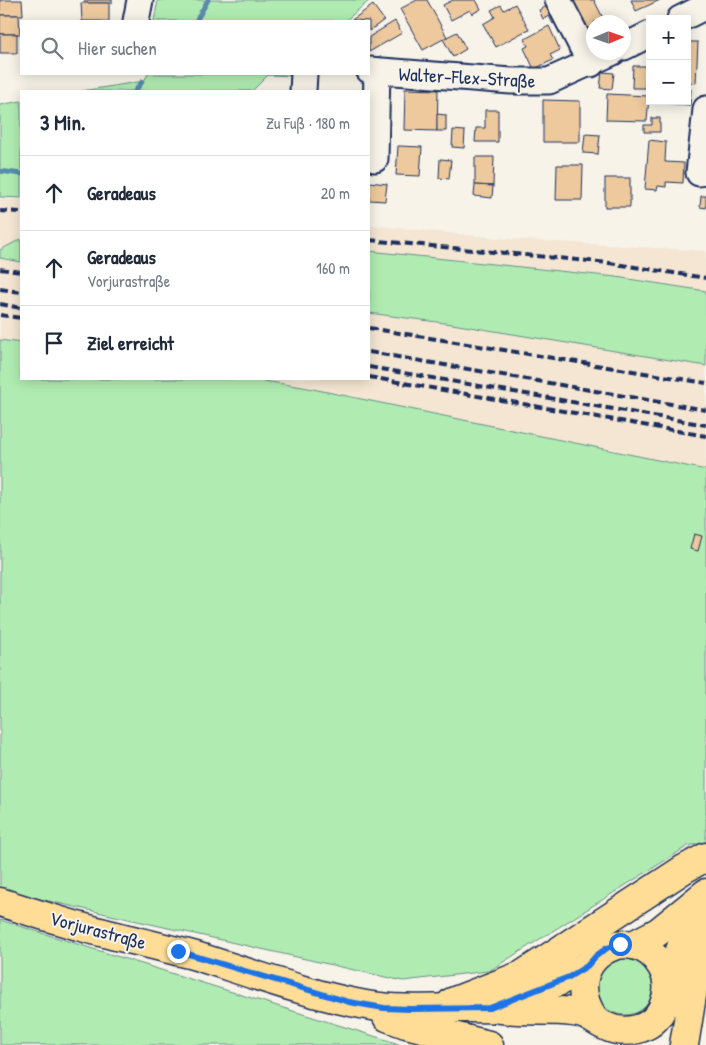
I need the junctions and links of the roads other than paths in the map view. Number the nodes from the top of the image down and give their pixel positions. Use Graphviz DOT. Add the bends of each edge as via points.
graph roads {
  1 [pos="140,0"];
  2 [pos="558,0"];
  3 [pos="706,6"];
  4 [pos="688,15"];
  5 [pos="136,20"];
  6 [pos="646,36"];
  7 [pos="631,44"];
  8 [pos="598,60"];
  9 [pos="591,64"];
  10 [pos="373,71"];
  11 [pos="304,75"];
  12 [pos="303,90"];
  13 [pos="706,109"];
  14 [pos="375,159"];
  15 [pos="699,173"];
  16 [pos="706,857"];
  17 [pos="706,893"];
  18 [pos="0,902"];
  19 [pos="706,906"];
  20 [pos="706,938"];
  21 [pos="633,945"];
  22 [pos="587,966"];
  23 [pos="668,983"];
  24 [pos="349,1002"];
  25 [pos="437,1008"];
  26 [pos="490,1008"];
  27 [pos="656,1018"];
  28 [pos="606,1029"];
  29 [pos="490,1045"];
  30 [pos="653,1045"];
  31 [pos="684,1045"];
  1 -- 5 [label="street"];
  2 -- 9 [label="street"];
  3 -- 4 [label="street"];
  6 -- 7 [label="street"];
  8 -- 9 [label="street, Walter-Flex-Straße"];
  9 -- 10 [label="street, Walter-Flex-Straße" via="549,81"];
  10 -- 14 [label="street"];
  11 -- 12 [label="street"];
  13 -- 15 [label="street"];
  16 -- 25 [label="main road" via="522,975"];
  17 -- 21 [label="main road" via="658,932"];
  18 -- 24 [label="main road, Vorjurastraße"];
  19 -- 23 [label="main road" via="686,934"];
  20 -- 31 [label="main road" via="696,971"];
  21 -- 22 [label="main road" via="607,948"];
  21 -- 23 [label="main road" via="648,951 658,960"];
  22 -- 26 [label="main road, Vorjurastraße" via="558,982"];
  22 -- 28 [label="main road" via="582,980 583,996"];
  23 -- 27 [label="main road" via="666,998"];
  24 -- 25 [label="main road, Vorjurastraße" via="384,1008"];
  24 -- 29 [label="main road" via="406,1024"];
  25 -- 26 [label="main road, Vorjurastraße"];
  26 -- 28 [label="main road, Vorjurastraße" via="561,1011"];
  27 -- 28 [label="main road" via="630,1031"];
  27 -- 30 [label="main road"];
}
